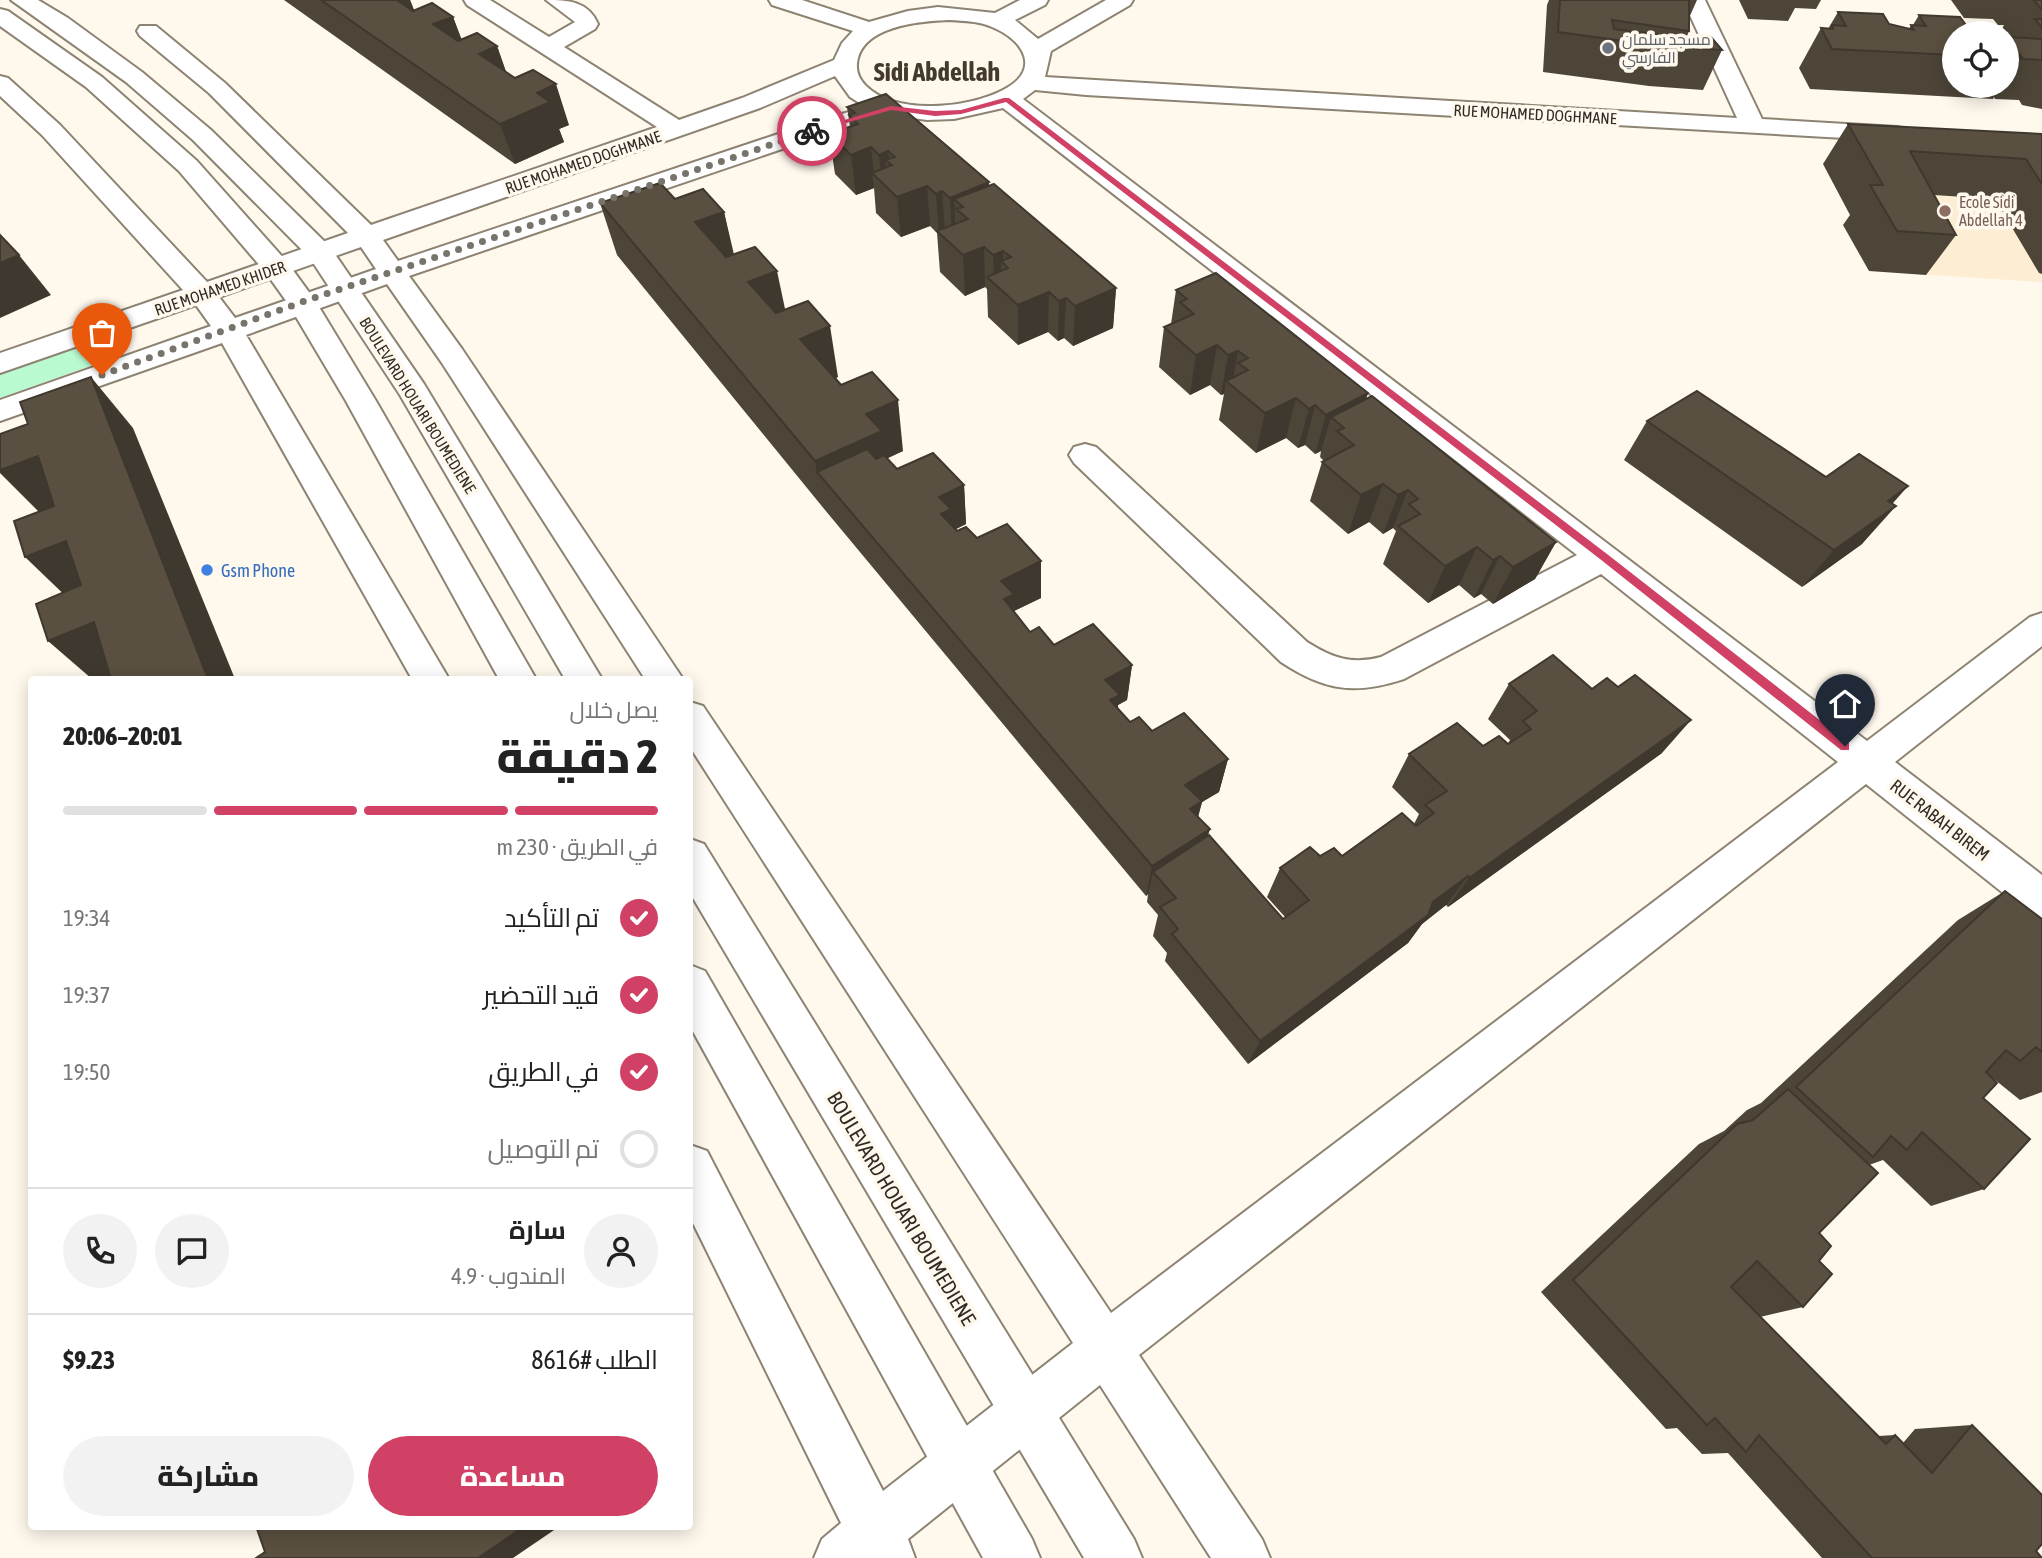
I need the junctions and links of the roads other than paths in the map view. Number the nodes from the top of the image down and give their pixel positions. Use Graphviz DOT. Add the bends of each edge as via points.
graph roads {
  1 [pos="22,0"];
  2 [pos="475,0"];
  3 [pos="557,0"];
  4 [pos="780,0"];
  5 [pos="1037,0"];
  6 [pos="1122,0"];
  7 [pos="1694,0"];
  8 [pos="0,16"];
  9 [pos="998,21"];
  10 [pos="872,30"];
  11 [pos="148,31"];
  12 [pos="548,47"];
  13 [pos="1038,55"];
  14 [pos="844,64"];
  15 [pos="0,83"];
  16 [pos="1018,91"];
  17 [pos="891,108"];
  18 [pos="1754,127"];
  19 [pos="677,129"];
  20 [pos="1919,135"];
  21 [pos="367,237"];
  22 [pos="320,253"];
  23 [pos="277,268"];
  24 [pos="394,272"];
  25 [pos="344,288"];
  26 [pos="202,293"];
  27 [pos="302,302"];
  28 [pos="228,329"];
  29 [pos="0,363"];
  30 [pos="0,411"];
  31 [pos="1085,454"];
  32 [pos="1604,557"];
  33 [pos="2042,627"];
  34 [pos="429,676"];
  35 [pos="516,676"];
  36 [pos="582,676"];
  37 [pos="663,676"];
  38 [pos="693,722"];
  39 [pos="1867,764"];
  40 [pos="693,863"];
  41 [pos="2042,899"];
  42 [pos="693,990"];
  43 [pos="693,1174"];
  44 [pos="1105,1349"];
  45 [pos="1025,1411"];
  46 [pos="959,1464"];
  47 [pos="867,1549"];
  48 [pos="1013,1558"];
  49 [pos="1115,1558"];
  50 [pos="1243,1558"];
  1 -- 22 [label="street, BOULEVARD HOUARI BOUMEDIENE" via="60,23 202,135"];
  2 -- 12 [label="street"];
  3 -- 12 [label="street" via="584,17 587,24"];
  4 -- 10 [label="street"];
  5 -- 9 [label="street"];
  6 -- 13 [label="street" via="1041,47"];
  7 -- 18 [label="street"];
  8 -- 23 [label="street" via="94,82 188,166"];
  9 -- 10 [label="street" via="929,14"];
  9 -- 13 [label="street" via="1022,34"];
  10 -- 14 [label="street" via="849,49"];
  11 -- 21 [label="street" via="217,88"];
  12 -- 19 [label="street"];
  13 -- 16 [label="street" via="1038,67"];
  14 -- 17 [label="street" via="854,87"];
  14 -- 19 [label="street, RUE MOHAMED DOGHMANE" via="801,85"];
  15 -- 26 [label="street" via="51,130"];
  16 -- 17 [label="street" via="961,112"];
  16 -- 18 [label="street, RUE MOHAMED DOGHMANE" via="1086,89"];
  16 -- 32 [label="street, RUE RABAH BIREM"];
  17 -- 24 [label="street"];
  18 -- 20 [label="street, RUE MOHAMED DOGHMANE"];
  19 -- 21 [label="street, RUE MOHAMED DOGHMANE"];
  21 -- 22 [label="street, RUE MOHAMED DOGHMANE"];
  21 -- 24 [label="street"];
  22 -- 23 [label="street, RUE MOHAMED KHIDER"];
  22 -- 25 [label="street, BOULEVARD HOUARI BOUMEDIENE"];
  23 -- 26 [label="street, RUE MOHAMED KHIDER"];
  23 -- 27 [label="street"];
  24 -- 25 [label="street"];
  24 -- 37 [label="street"];
  25 -- 27 [label="street"];
  25 -- 36 [label="street, BOULEVARD HOUARI BOUMEDIENE" via="413,391"];
  26 -- 28 [label="street"];
  26 -- 29 [label="street, RUE MOHAMED KHIDER"];
  27 -- 28 [label="street"];
  27 -- 35 [label="street"];
  28 -- 30 [label="street"];
  28 -- 34 [label="street"];
  31 -- 32 [label="street" via="1294,652 1315,667 1341,676 1368,677 1391,669"];
  32 -- 39 [label="street, RUE RABAH BIREM"];
  33 -- 39 [label="street"];
  38 -- 44 [label="street"];
  39 -- 41 [label="street, RUE RABAH BIREM"];
  39 -- 44 [label="street"];
  40 -- 45 [label="street, BOULEVARD HOUARI BOUMEDIENE"];
  42 -- 46 [label="street"];
  43 -- 47 [label="street"];
  44 -- 45 [label="street"];
  44 -- 50 [label="street"];
  45 -- 46 [label="street"];
  45 -- 49 [label="street, BOULEVARD HOUARI BOUMEDIENE"];
  46 -- 47 [label="street"];
  46 -- 48 [label="street"];
}
